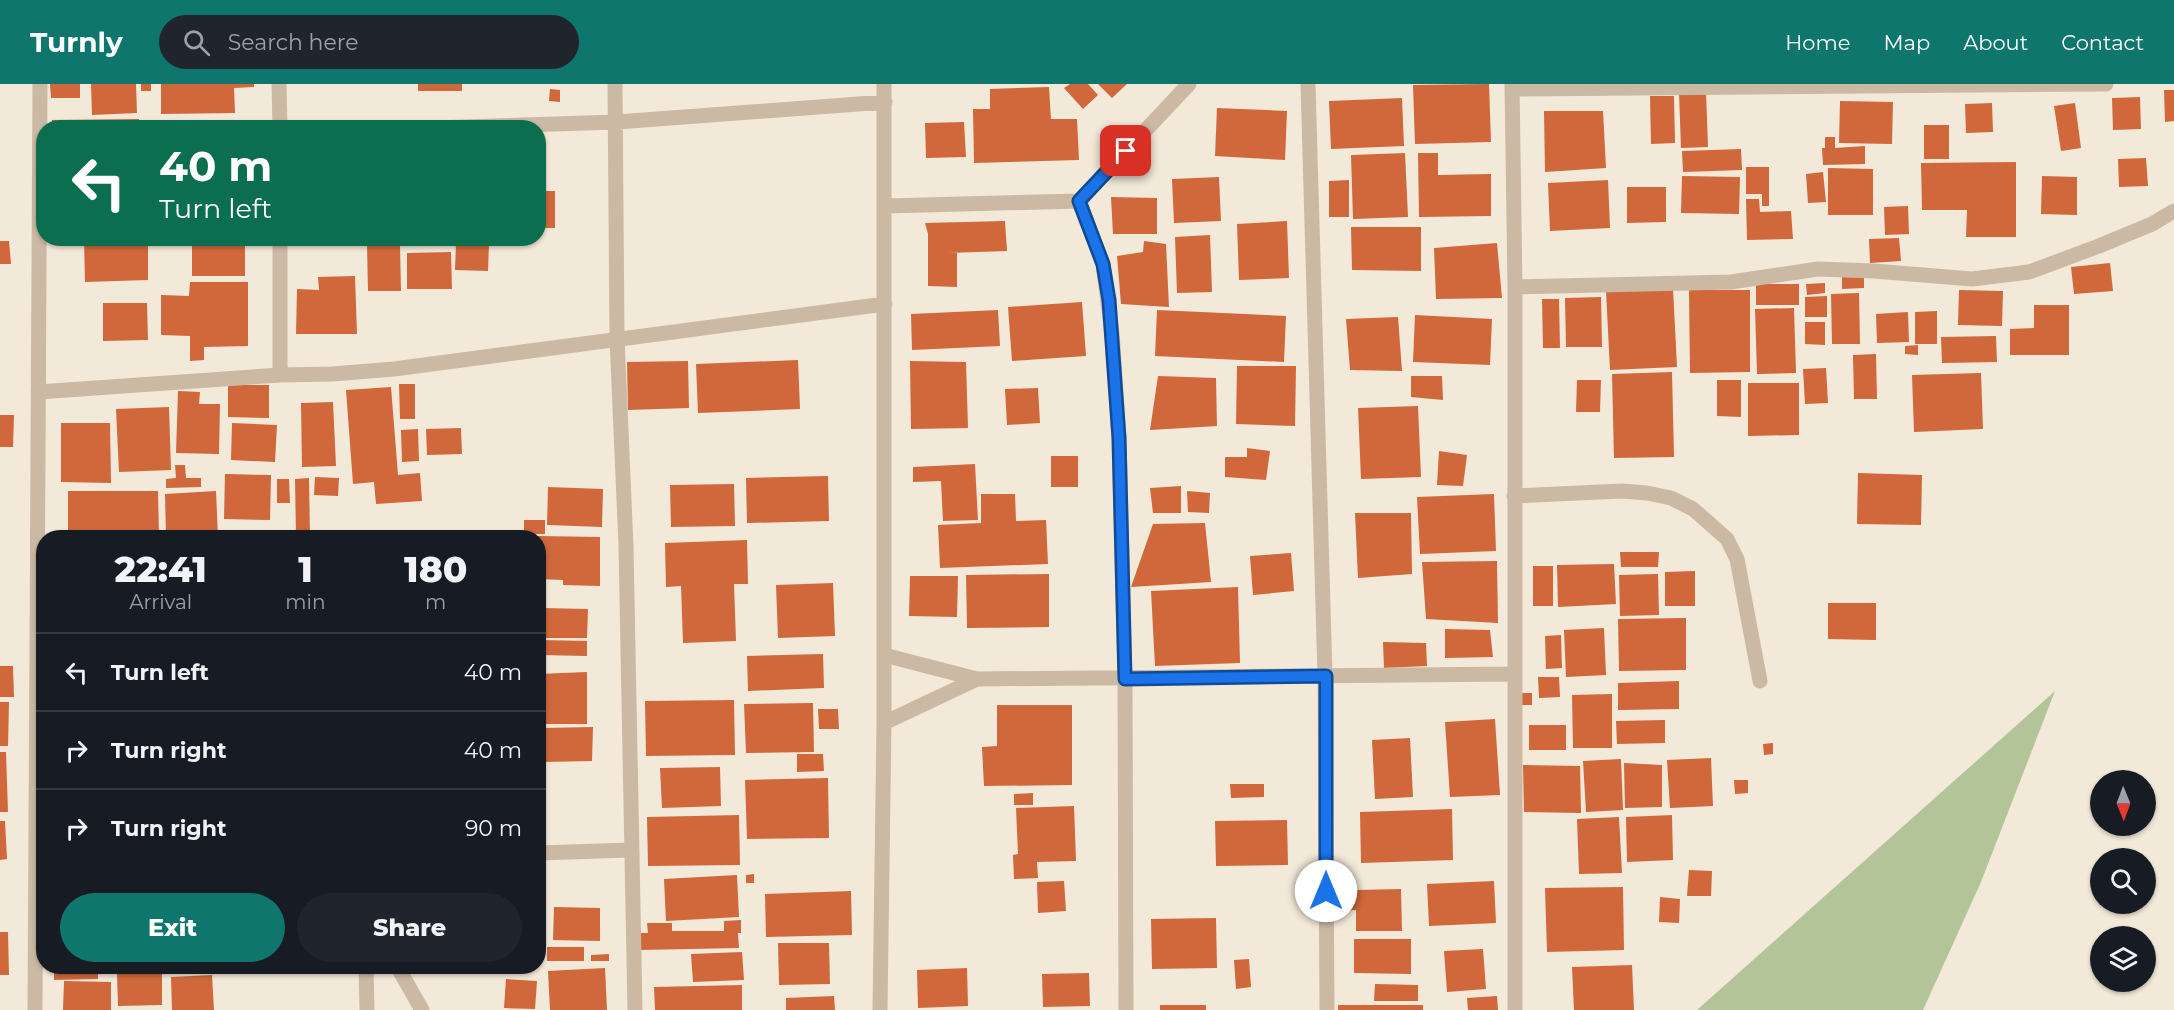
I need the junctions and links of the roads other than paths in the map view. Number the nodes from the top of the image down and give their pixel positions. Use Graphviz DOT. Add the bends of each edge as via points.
graph roads {
  1 [pos="40,84"];
  2 [pos="279,84"];
  3 [pos="615,84"];
  4 [pos="884,84"];
  5 [pos="1189,84"];
  6 [pos="1308,84"];
  7 [pos="2106,84"];
  8 [pos="1512,86"];
  9 [pos="885,102"];
  10 [pos="40,120"];
  11 [pos="280,120"];
  12 [pos="617,122"];
  13 [pos="546,124"];
  14 [pos="1079,201"];
  15 [pos="885,206"];
  16 [pos="2174,211"];
  17 [pos="39,246"];
  18 [pos="280,246"];
  19 [pos="1515,287"];
  20 [pos="885,304"];
  21 [pos="617,338"];
  22 [pos="280,375"];
  23 [pos="38,392"];
  24 [pos="1514,496"];
  25 [pos="39,530"];
  26 [pos="884,655"];
  27 [pos="1514,674"];
  28 [pos="1326,676"];
  29 [pos="977,679"];
  30 [pos="1125,679"];
  31 [pos="1760,681"];
  32 [pos="884,723"];
  33 [pos="631,850"];
  34 [pos="546,853"];
  35 [pos="37,974"];
  36 [pos="366,974"];
  37 [pos="402,974"];
  38 [pos="36,1010"];
  39 [pos="368,1010"];
  40 [pos="422,1010"];
  41 [pos="635,1010"];
  42 [pos="880,1010"];
  43 [pos="1126,1010"];
  44 [pos="1327,1010"];
  45 [pos="1515,1010"];
  1 -- 10 [label="street"];
  2 -- 11 [label="street"];
  3 -- 12 [label="street"];
  4 -- 9 [label="street"];
  5 -- 14 [label="street"];
  6 -- 28 [label="street"];
  7 -- 8 [label="street"];
  8 -- 19 [label="street"];
  9 -- 12 [label="street"];
  9 -- 15 [label="street"];
  12 -- 13 [label="street"];
  12 -- 21 [label="street"];
  14 -- 15 [label="street"];
  14 -- 30 [label="street" via="1103,264 1111,322 1119,438"];
  15 -- 20 [label="street"];
  16 -- 19 [label="street" via="2110,242 2029,272 1972,279 1818,269 1731,282"];
  17 -- 23 [label="street"];
  18 -- 22 [label="street"];
  19 -- 24 [label="street"];
  20 -- 21 [label="street"];
  20 -- 26 [label="street"];
  21 -- 22 [label="street" via="394,369"];
  21 -- 33 [label="street" via="626,546"];
  22 -- 23 [label="street"];
  23 -- 25 [label="street"];
  24 -- 27 [label="street"];
  24 -- 31 [label="street" via="1623,491 1671,498 1694,509 1727,539 1737,559"];
  26 -- 29 [label="street"];
  26 -- 32 [label="street"];
  27 -- 28 [label="street"];
  27 -- 45 [label="street"];
  28 -- 30 [label="street"];
  28 -- 44 [label="street"];
  29 -- 30 [label="street"];
  29 -- 32 [label="street"];
  30 -- 43 [label="street"];
  32 -- 42 [label="street"];
  33 -- 34 [label="street"];
  33 -- 41 [label="street"];
  35 -- 38 [label="street"];
  36 -- 39 [label="street"];
  37 -- 40 [label="street"];
}
